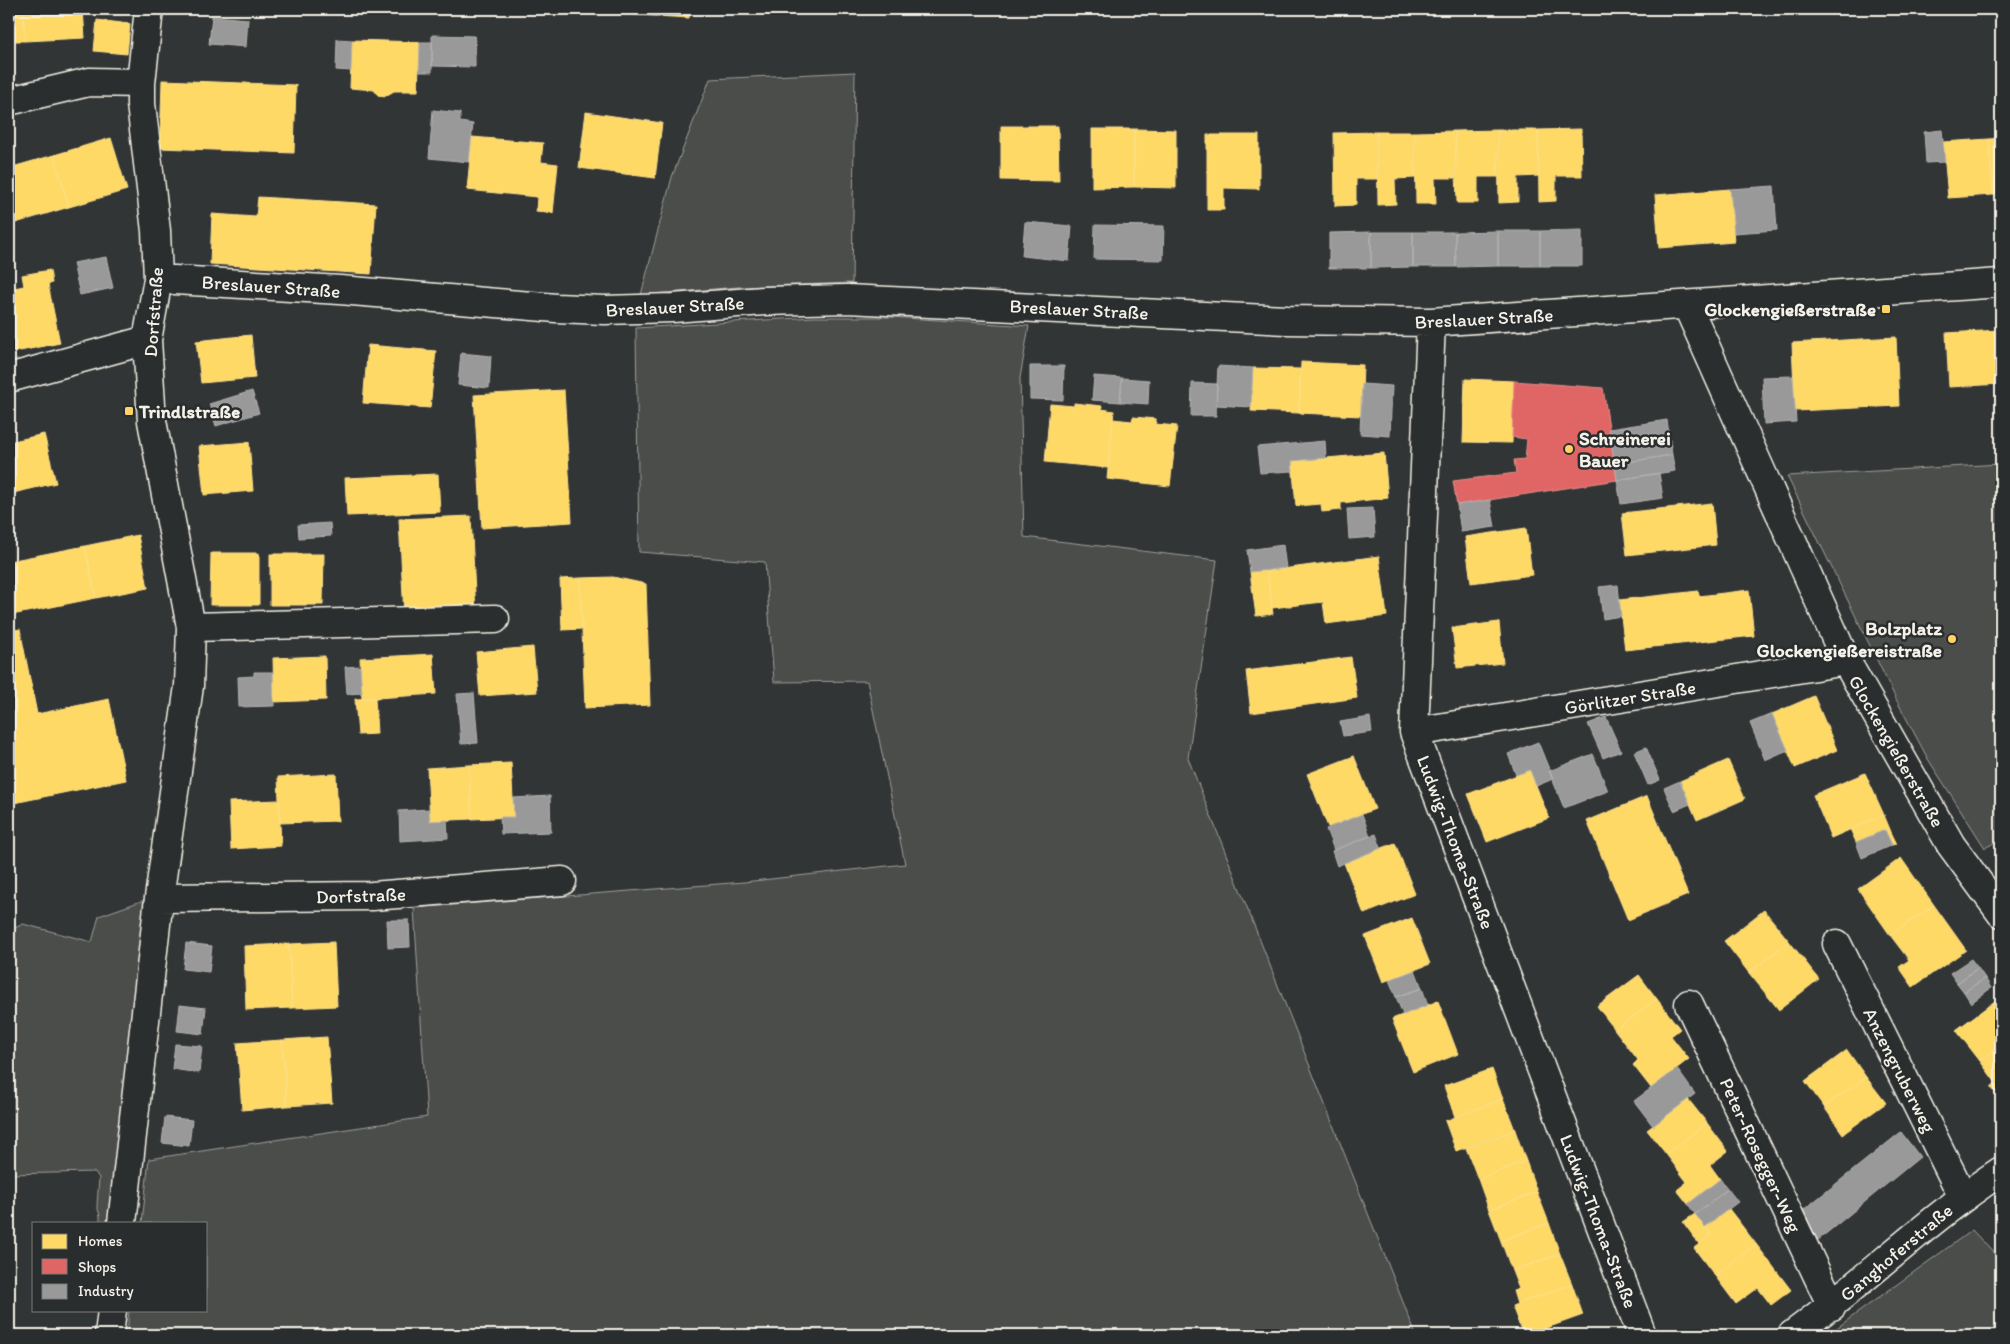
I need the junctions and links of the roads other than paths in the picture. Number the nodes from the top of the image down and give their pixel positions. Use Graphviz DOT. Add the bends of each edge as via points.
graph roads {
  1 [pos="149,9"];
  2 [pos="141,83"];
  3 [pos="9,101"];
  4 [pos="158,279"];
  5 [pos="2001,283"];
  6 [pos="1687,306"];
  7 [pos="1431,322"];
  8 [pos="148,340"];
  9 [pos="9,378"];
  10 [pos="495,620"];
  11 [pos="190,628"];
  12 [pos="1846,661"];
  13 [pos="1414,732"];
  14 [pos="562,881"];
  15 [pos="159,898"];
  16 [pos="2001,913"];
  17 [pos="1837,944"];
  18 [pos="1689,1004"];
  19 [pos="2001,1171"];
  20 [pos="1963,1196"];
  21 [pos="122,1222"];
  22 [pos="1832,1306"];
  23 [pos="112,1312"];
  24 [pos="110,1335"];
  25 [pos="1642,1335"];
  26 [pos="1792,1335"];
  1 -- 2 [label="street, Dorfstraße"];
  2 -- 3 [label="street" via="89,82"];
  2 -- 4 [label="street, Dorfstraße" via="140,104 156,231"];
  4 -- 7 [label="street, Breslauer Straße" via="584,310 847,299 1287,320"];
  4 -- 8 [label="street, Dorfstraße"];
  5 -- 6 [label="street, Breslauer Straße"];
  6 -- 7 [label="street, Breslauer Straße"];
  6 -- 12 [label="street, Glockengießerstraße"];
  7 -- 13 [label="street, Ludwig-Thoma-Straße"];
  8 -- 9 [label="street"];
  8 -- 11 [label="street, Dorfstraße" via="152,421"];
  10 -- 11 [label="street"];
  11 -- 15 [label="street, Dorfstraße" via="189,686"];
  12 -- 13 [label="street, Görlitzer Straße"];
  12 -- 16 [label="street, Glockengießerstraße" via="1950,845"];
  13 -- 25 [label="street, Ludwig-Thoma-Straße"];
  14 -- 15 [label="street, Dorfstraße" via="372,896"];
  15 -- 21 [label="street, Dorfstraße"];
  17 -- 20 [label="street, Anzengruberweg"];
  18 -- 22 [label="street, Peter-Rosegger-Weg"];
  19 -- 20 [label="street, Ganghoferstraße"];
  20 -- 22 [label="street, Ganghoferstraße"];
  22 -- 26 [label="street, Ganghoferstraße"];
  23 -- 24 [label="street"];
}
